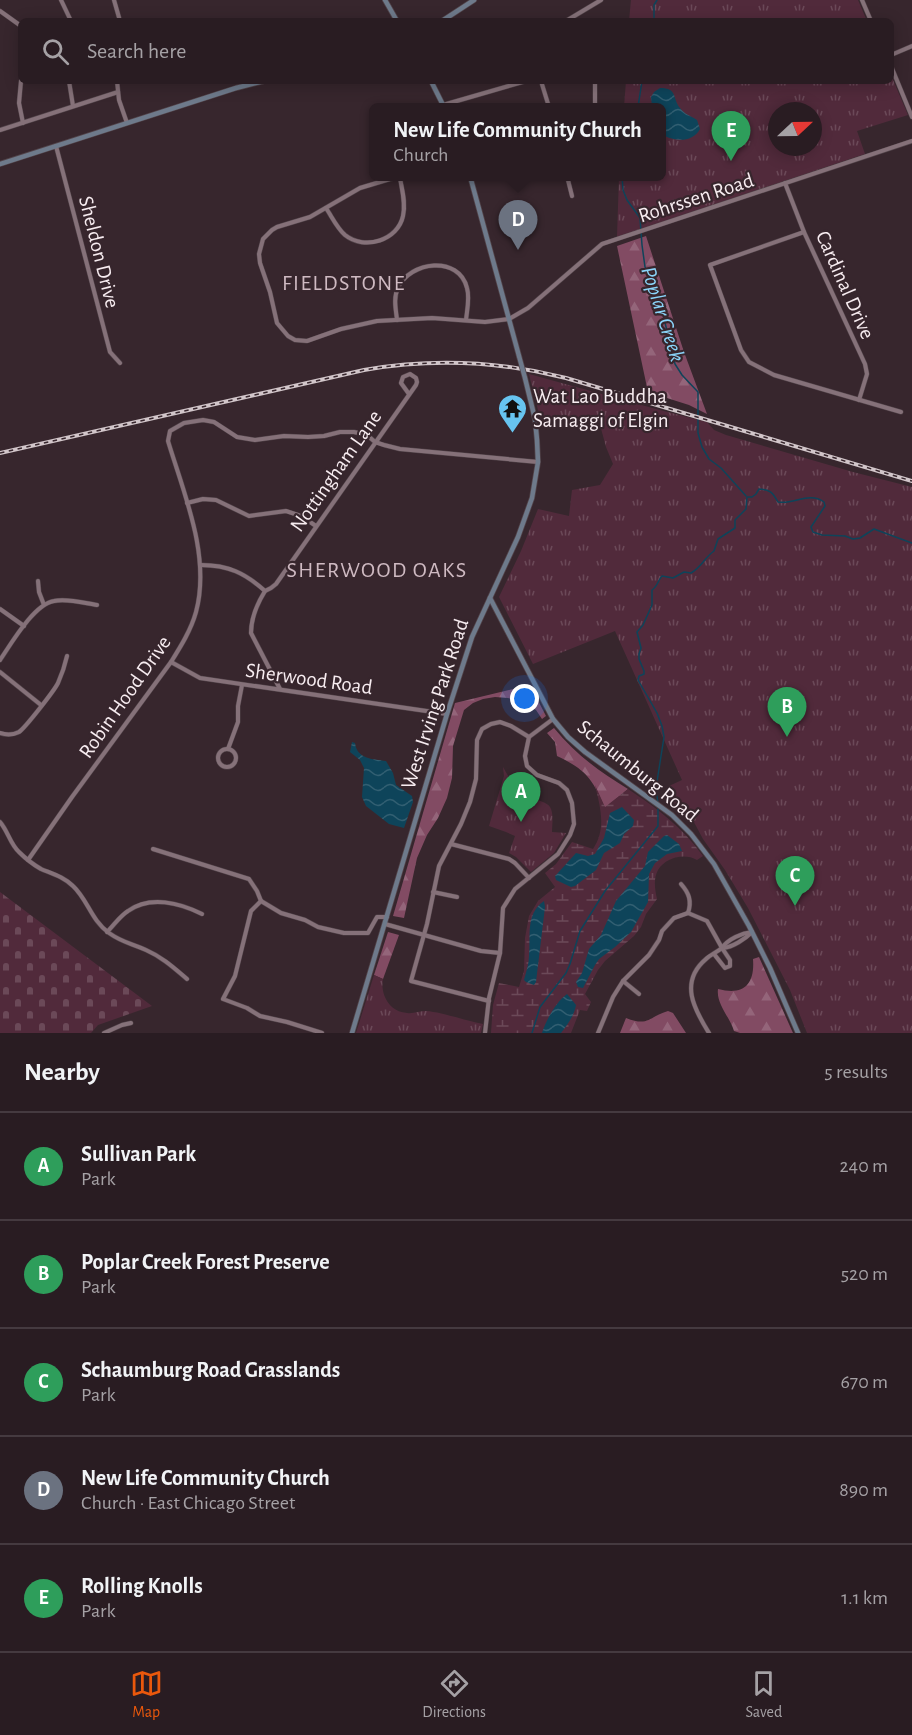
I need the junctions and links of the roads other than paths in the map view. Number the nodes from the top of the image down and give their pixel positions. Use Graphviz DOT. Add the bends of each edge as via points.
graph roads {
  1 [pos="61,0"];
  2 [pos="114,0"];
  3 [pos="385,0"];
  4 [pos="474,0"];
  5 [pos="601,0"];
  6 [pos="862,0"];
  7 [pos="0,11"];
  8 [pos="70,18"];
  9 [pos="119,18"];
  10 [pos="395,18"];
  11 [pos="447,18"];
  12 [pos="571,18"];
  13 [pos="870,18"];
  14 [pos="18,22"];
  15 [pos="912,46"];
  16 [pos="894,54"];
  17 [pos="894,73"];
  18 [pos="21,84"];
  19 [pos="70,84"];
  20 [pos="117,84"];
  21 [pos="252,84"];
  22 [pos="433,84"];
  23 [pos="516,84"];
  24 [pos="542,84"];
  25 [pos="595,84"];
  26 [pos="118,92"];
  27 [pos="912,94"];
  28 [pos="904,97"];
  29 [pos="442,103"];
  30 [pos="454,103"];
  31 [pos="548,103"];
  32 [pos="595,103"];
  33 [pos="74,106"];
  34 [pos="912,117"];
  35 [pos="23,123"];
  36 [pos="127,123"];
  37 [pos="0,130"];
  38 [pos="912,141"];
  39 [pos="56,146"];
  40 [pos="0,164"];
  41 [pos="388,181"];
  42 [pos="400,181"];
  43 [pos="471,181"];
  44 [pos="568,181"];
  45 [pos="785,183"];
  46 [pos="572,196"];
  47 [pos="326,208"];
  48 [pos="804,232"];
  49 [pos="509,318"];
  50 [pos="397,320"];
  51 [pos="466,320"];
  52 [pos="120,363"];
  53 [pos="409,394"];
  54 [pos="859,400"];
  55 [pos="901,412"];
  56 [pos="375,442"];
  57 [pos="538,462"];
  58 [pos="187,503"];
  59 [pos="316,526"];
  60 [pos="201,565"];
  61 [pos="38,581"];
  62 [pos="264,591"];
  63 [pos="490,598"];
  64 [pos="44,605"];
  65 [pos="97,605"];
  66 [pos="0,609"];
  67 [pos="499,615"];
  68 [pos="482,616"];
  69 [pos="24,626"];
  70 [pos="67,656"];
  71 [pos="0,660"];
  72 [pos="171,662"];
  73 [pos="0,672"];
  74 [pos="242,685"];
  75 [pos="280,689"];
  76 [pos="41,705"];
  77 [pos="447,714"];
  78 [pos="553,719"];
  79 [pos="0,733"];
  80 [pos="529,737"];
  81 [pos="228,749"];
  82 [pos="0,822"];
  83 [pos="451,844"];
  84 [pos="153,849"];
  85 [pos="28,860"];
  86 [pos="528,878"];
  87 [pos="681,885"];
  88 [pos="433,892"];
  89 [pos="457,897"];
  90 [pos="261,901"];
  91 [pos="688,913"];
  92 [pos="202,914"];
  93 [pos="387,917"];
  94 [pos="385,924"];
  95 [pos="107,932"];
  96 [pos="752,932"];
  97 [pos="424,935"];
  98 [pos="722,948"];
  99 [pos="500,953"];
  100 [pos="714,954"];
  101 [pos="187,979"];
  102 [pos="623,981"];
  103 [pos="639,994"];
  104 [pos="489,1001"];
  105 [pos="131,1023"];
  106 [pos="104,1033"];
  107 [pos="322,1033"];
  108 [pos="352,1033"];
  109 [pos="485,1033"];
  110 [pos="598,1033"];
  111 [pos="709,1033"];
  112 [pos="798,1033"];
  1 -- 8 [label="street"];
  2 -- 9 [label="street"];
  3 -- 10 [label="main road"];
  4 -- 11 [label="main road"];
  5 -- 12 [label="street"];
  6 -- 13 [label="street"];
  7 -- 14 [label="street"];
  15 -- 16 [label="street"];
  17 -- 28 [label="street"];
  18 -- 35 [label="street"];
  19 -- 33 [label="street"];
  20 -- 26 [label="street"];
  21 -- 36 [label="main road"];
  22 -- 29 [label="main road"];
  23 -- 30 [label="street"];
  24 -- 31 [label="street"];
  25 -- 32 [label="street"];
  26 -- 33 [label="street"];
  26 -- 36 [label="street"];
  27 -- 28 [label="street"];
  28 -- 34 [label="street"];
  33 -- 35 [label="street"];
  35 -- 37 [label="street"];
  36 -- 39 [label="main road"];
  38 -- 45 [label="street, Rohrssen Road"];
  39 -- 40 [label="main road"];
  39 -- 52 [label="street, Sheldon Drive" via="110,352"];
  41 -- 47 [label="street" via="360,188"];
  42 -- 47 [label="street" via="404,208 401,221 392,234 380,240 352,240"];
  43 -- 49 [label="main road, West Irving Park Road"];
  44 -- 46 [label="street"];
  45 -- 48 [label="street, Cardinal Drive"];
  45 -- 49 [label="street, Rohrssen Road" via="602,244 528,308"];
  47 -- 50 [label="street" via="278,227 261,244 259,260 279,328 292,339 307,341 350,326"];
  48 -- 54 [label="street, Cardinal Drive" via="865,364 867,374"];
  48 -- 54 [label="street" via="710,265 737,344 749,362 774,375"];
  49 -- 51 [label="street"];
  49 -- 57 [label="main road, West Irving Park Road, bridge" via="535,419"];
  50 -- 51 [label="street"];
  50 -- 51 [label="street" via="395,298 400,284 414,271 437,266 453,269 466,285"];
  53 -- 53 [label="street, Nottingham Lane" via="400,383 410,374 417,382"];
  53 -- 56 [label="street, Nottingham Lane"];
  54 -- 55 [label="street"];
  56 -- 57 [label="street" via="400,449"];
  56 -- 58 [label="street, Robin Hood Drive" via="354,432 255,440 237,436 214,422 184,423 170,431 168,441"];
  56 -- 59 [label="street, Nottingham Lane"];
  57 -- 63 [label="main road, West Irving Park Road" via="532,498"];
  58 -- 59 [label="street" via="216,500 249,516 286,511"];
  58 -- 60 [label="street, Robin Hood Drive"];
  59 -- 62 [label="street, Nottingham Lane" via="276,584"];
  60 -- 62 [label="street" via="219,565 236,571 251,578"];
  60 -- 72 [label="street, Robin Hood Drive" via="196,613"];
  61 -- 64 [label="street"];
  62 -- 75 [label="street, Nottingham Lane" via="254,613 251,633"];
  63 -- 67 [label="main road, Schaumburg Road"];
  63 -- 68 [label="main road, West Irving Park Road"];
  64 -- 65 [label="street" via="54,601"];
  64 -- 69 [label="street"];
  66 -- 69 [label="street"];
  67 -- 68 [label="main road" via="489,612"];
  67 -- 78 [label="main road, Schaumburg Road"];
  68 -- 77 [label="main road, West Irving Park Road"];
  69 -- 71 [label="street"];
  70 -- 76 [label="street" via="57,685"];
  72 -- 74 [label="street, Sherwood Road" via="200,678"];
  72 -- 85 [label="street, Robin Hood Drive"];
  73 -- 76 [label="street"];
  74 -- 75 [label="street, Sherwood Road"];
  74 -- 81 [label="street" via="238,722"];
  75 -- 77 [label="street, Sherwood Road"];
  76 -- 79 [label="street" via="18,733"];
  77 -- 93 [label="main road, West Irving Park Road"];
  78 -- 80 [label="street"];
  78 -- 96 [label="main road, Schaumburg Road" via="585,752 672,815 691,834 714,864"];
  80 -- 83 [label="street" via="500,722 482,729 477,740 476,779 470,802"];
  80 -- 86 [label="street" via="527,766 567,790 574,821 558,854"];
  81 -- 81 [label="street" via="218,756 223,766 236,760"];
  82 -- 85 [label="street" via="17,851"];
  83 -- 86 [label="street" via="508,859"];
  83 -- 88 [label="street" via="439,866"];
  84 -- 90 [label="street" via="249,879"];
  85 -- 95 [label="street" via="74,886"];
  86 -- 99 [label="street" via="503,908"];
  87 -- 91 [label="street" via="689,897"];
  88 -- 89 [label="street"];
  88 -- 97 [label="street"];
  90 -- 93 [label="street" via="281,913 344,933 368,933 377,917"];
  90 -- 107 [label="street" via="251,911 235,976 223,999 260,1016"];
  91 -- 98 [label="street" via="707,921"];
  91 -- 102 [label="street" via="674,918 650,955"];
  92 -- 95 [label="street" via="172,903 142,904 129,910"];
  93 -- 94 [label="main road, West Irving Park Road"];
  94 -- 97 [label="street"];
  94 -- 108 [label="main road, West Irving Park Road"];
  95 -- 101 [label="street" via="162,958"];
  96 -- 98 [label="street"];
  96 -- 112 [label="main road, Schaumburg Road"];
  97 -- 99 [label="street"];
  97 -- 104 [label="street" via="411,981"];
  98 -- 100 [label="street"];
  98 -- 100 [label="street" via="730,966 725,968"];
  99 -- 104 [label="street"];
  100 -- 111 [label="street" via="694,972 690,990 696,1012"];
  102 -- 103 [label="street"];
  102 -- 110 [label="street"];
  104 -- 109 [label="street"];
  105 -- 106 [label="street"];
}
